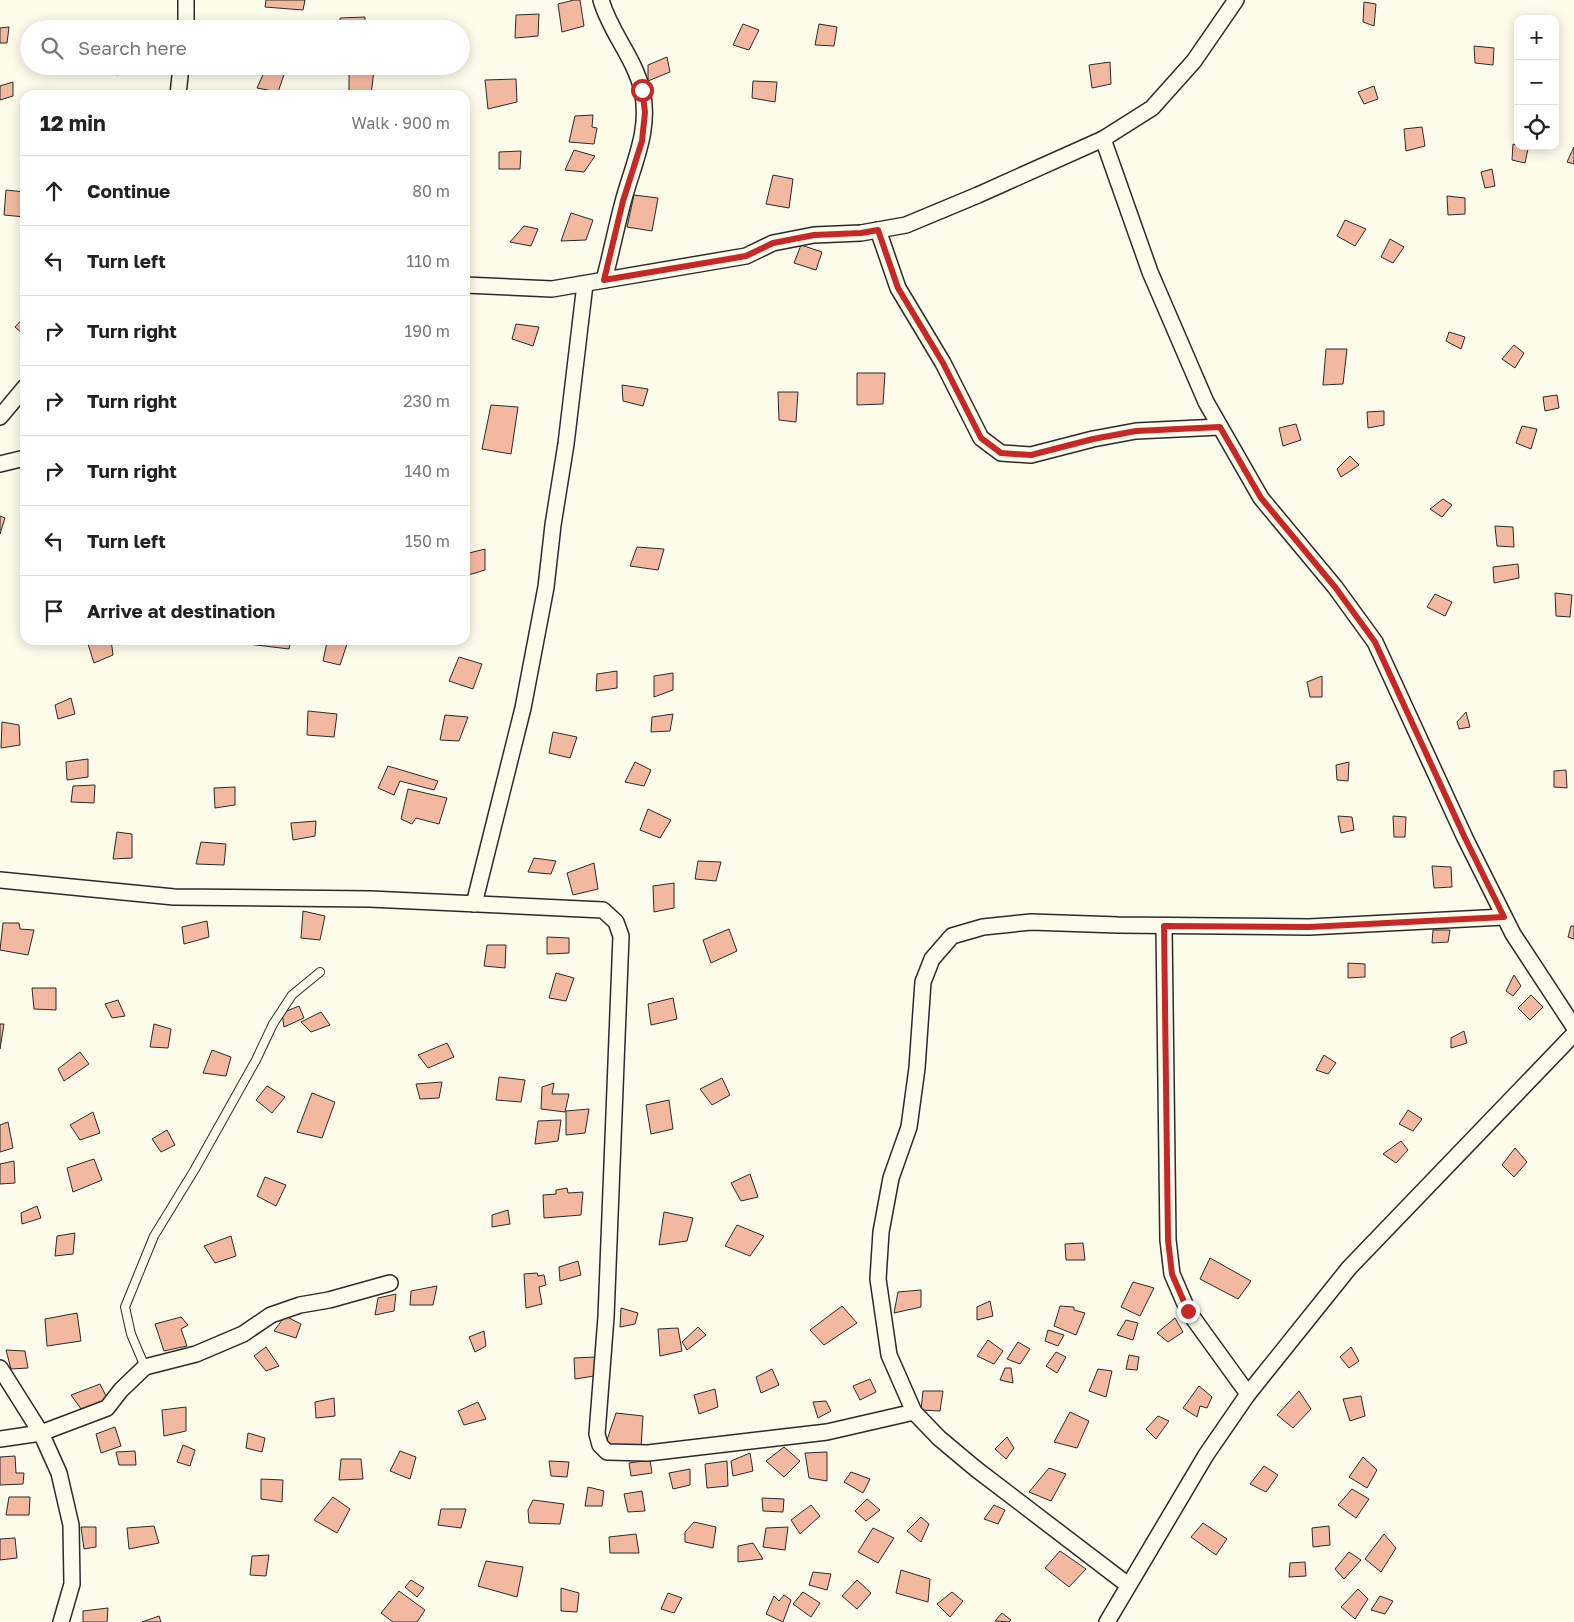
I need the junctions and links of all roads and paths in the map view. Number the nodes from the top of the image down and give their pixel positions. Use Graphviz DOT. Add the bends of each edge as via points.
graph roads {
  1 [pos="186,0"];
  2 [pos="601,0"];
  3 [pos="1236,0"];
  4 [pos="186,20"];
  5 [pos="180,75"];
  6 [pos="179,90"];
  7 [pos="1103,139"];
  8 [pos="878,230"];
  9 [pos="604,280"];
  10 [pos="585,284"];
  11 [pos="470,285"];
  12 [pos="20,393"];
  13 [pos="0,417"];
  14 [pos="1220,427"];
  15 [pos="20,459"];
  16 [pos="0,464"];
  17 [pos="0,880"];
  18 [pos="474,904"];
  19 [pos="1504,917"];
  20 [pos="1164,926"];
  21 [pos="320,972"];
  22 [pos="1574,1027"];
  23 [pos="1574,1034"];
  24 [pos="390,1283"];
  25 [pos="145,1366"];
  26 [pos="0,1368"];
  27 [pos="1248,1394"];
  28 [pos="914,1412"];
  29 [pos="41,1434"];
  30 [pos="0,1439"];
  31 [pos="1128,1586"];
  32 [pos="61,1622"];
  33 [pos="1107,1622"];
  1 -- 4 [label="street"];
  2 -- 9 [label="street" via="606,17 635,68 645,112 642,141 623,201"];
  3 -- 7 [label="street" via="1194,60 1152,108"];
  5 -- 6 [label="street"];
  7 -- 8 [label="street" via="906,225"];
  7 -- 14 [label="street" via="1150,272"];
  8 -- 9 [label="street" via="814,235 773,243 746,256"];
  8 -- 14 [label="street" via="898,288 943,363 981,438 1001,453 1031,455 1136,431"];
  9 -- 10 [label="street"];
  10 -- 11 [label="street" via="552,289"];
  10 -- 18 [label="street" via="546,587 522,708"];
  12 -- 13 [label="street"];
  14 -- 19 [label="street" via="1261,498 1335,587 1375,642"];
  15 -- 16 [label="street"];
  17 -- 18 [label="street" via="174,897 370,899"];
  18 -- 28 [label="street" via="603,910 616,922 621,936 606,1307 597,1434 600,1445 607,1452 648,1453 827,1432"];
  19 -- 20 [label="street" via="1309,927"];
  19 -- 22 [label="street"];
  20 -- 27 [label="street" via="1168,1240 1172,1274 1188,1311"];
  20 -- 28 [label="street" via="1031,922 983,927 952,936 932,958 923,982 909,1127 891,1178 881,1232 878,1279 889,1355"];
  21 -- 25 [label="lane" via="292,996 278,1017 195,1169 154,1236 125,1307 131,1334"];
  23 -- 27 [label="street" via="1349,1268"];
  24 -- 25 [label="street" via="278,1312 243,1334 196,1354"];
  25 -- 29 [label="street" via="107,1408"];
  26 -- 29 [label="street"];
  27 -- 31 [label="street" via="1206,1455"];
  28 -- 31 [label="street" via="939,1438"];
  29 -- 30 [label="street"];
  29 -- 32 [label="street" via="59,1473 71,1524 72,1584"];
  31 -- 33 [label="street"];
}
